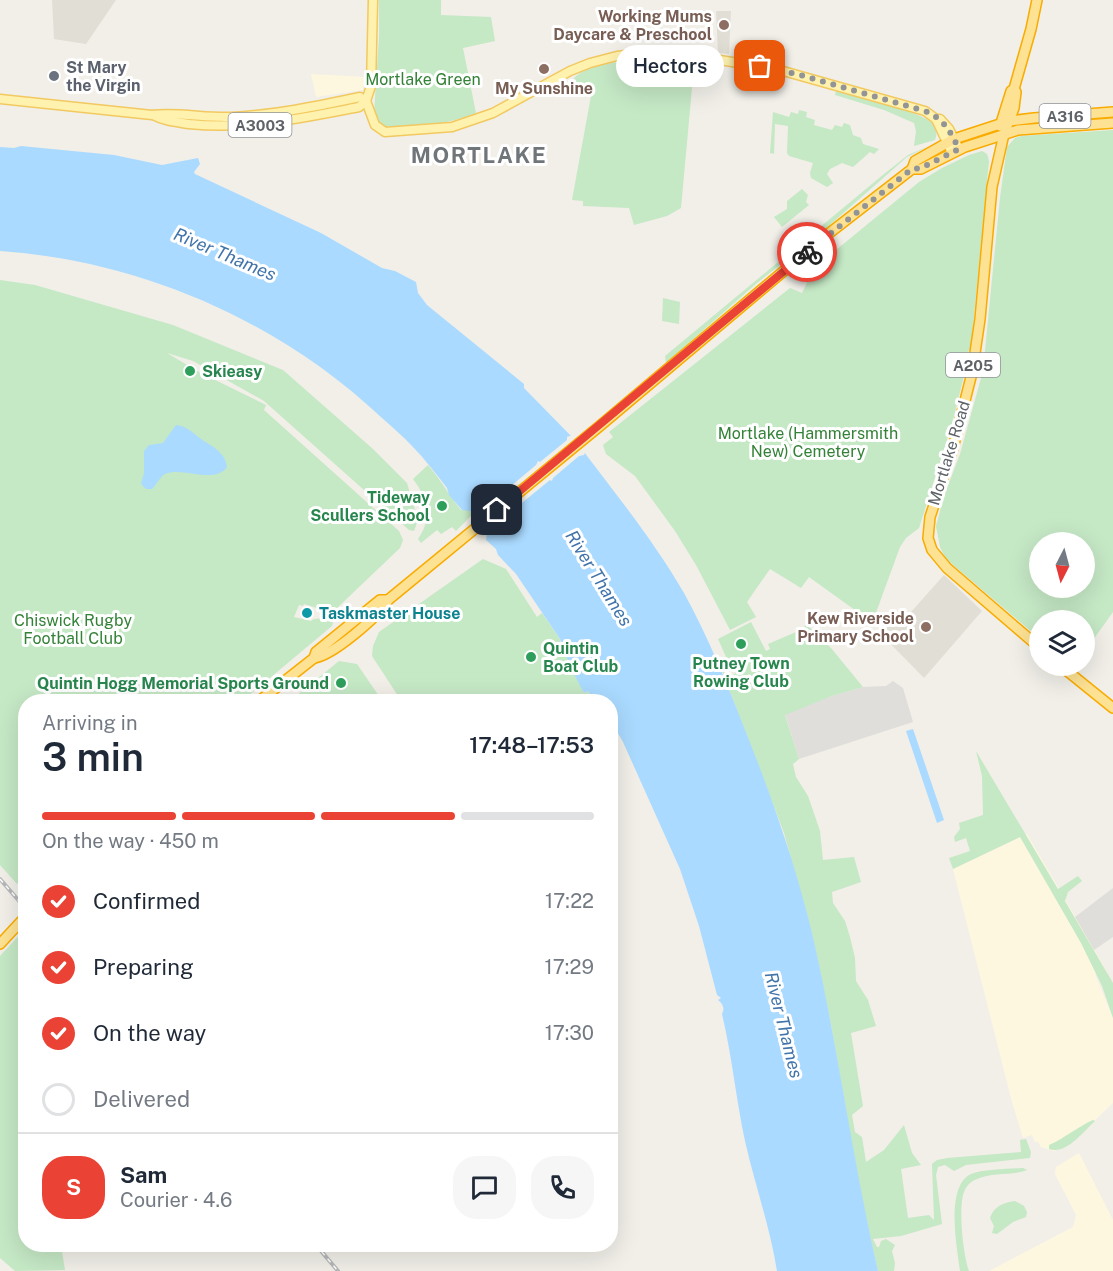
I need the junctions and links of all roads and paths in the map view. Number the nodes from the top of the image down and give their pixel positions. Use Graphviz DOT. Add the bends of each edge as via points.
graph roads {
  1 [pos="373,0"];
  2 [pos="1037,0"];
  3 [pos="0,99"];
  4 [pos="366,101"];
  5 [pos="1113,112"];
  6 [pos="1080,114"];
  7 [pos="1005,123"];
  8 [pos="1113,123"];
  9 [pos="1081,126"];
  10 [pos="1000,135"];
  11 [pos="951,141"];
  12 [pos="956,151"];
  13 [pos="912,169"];
  14 [pos="1029,639"];
  15 [pos="1073,676"];
  16 [pos="268,694"];
  17 [pos="1113,708"];
  18 [pos="18,924"];
  19 [pos="0,944"];
  1 -- 4 [label="main road" via="371,86"];
  2 -- 7 [label="highway, Mortlake Road"];
  3 -- 4 [label="main road, A3003" via="152,115 161,120 202,125 258,125 359,106"];
  4 -- 11 [label="main road" via="375,125 385,132 452,127 493,113 590,63 627,54 670,52 800,75 914,107 940,119 949,129"];
  5 -- 6 [label="highway, A316"];
  6 -- 7 [label="highway, A316"];
  6 -- 9 [label="highway"];
  7 -- 10 [label="highway, Mortlake Road"];
  7 -- 11 [label="highway, A316"];
  8 -- 9 [label="highway, A316"];
  9 -- 10 [label="highway, A316"];
  10 -- 12 [label="highway, A316"];
  10 -- 14 [label="highway, Mortlake Road / A205" via="992,172 972,373 930,517 928,538 932,550 947,568"];
  11 -- 12 [label="main road"];
  11 -- 13 [label="highway, A316" via="915,160"];
  12 -- 13 [label="highway, A316"];
  13 -- 16 [label="highway, A316" via="807,251 446,553 388,600 380,600 348,632 316,652 314,658"];
  15 -- 17 [label="highway"];
  18 -- 19 [label="highway"];
}
